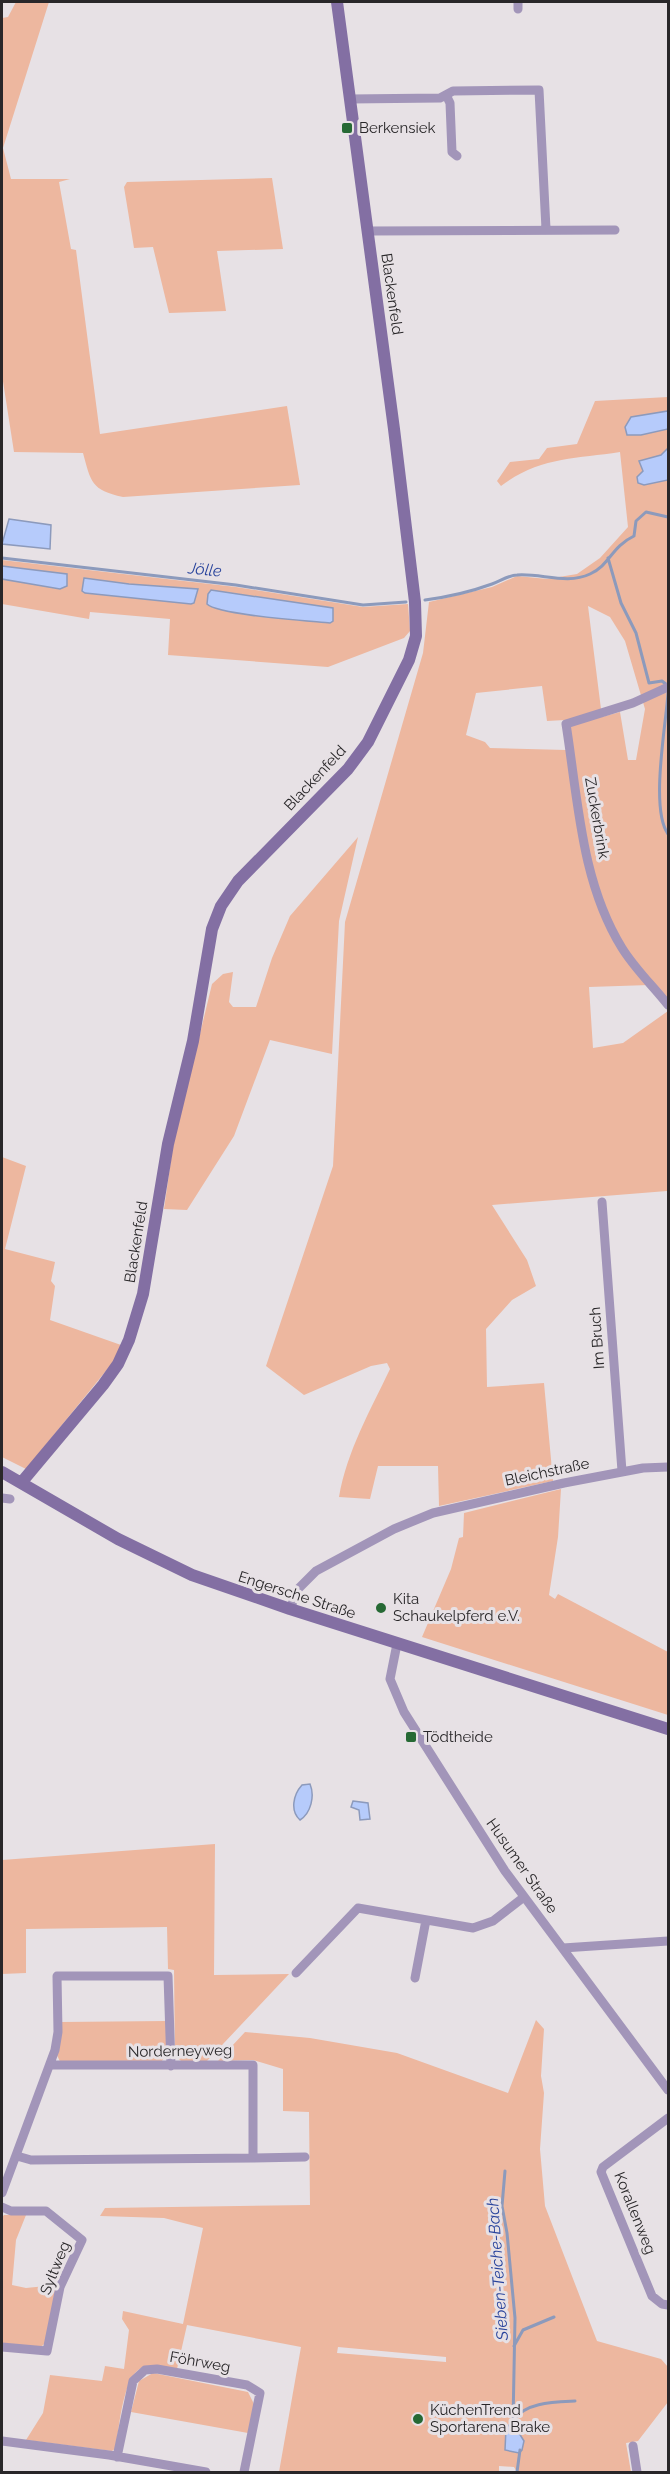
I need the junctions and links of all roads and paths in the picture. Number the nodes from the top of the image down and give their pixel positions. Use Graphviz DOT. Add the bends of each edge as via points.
graph roads {
  1 [pos="337,2"];
  2 [pos="446,95"];
  3 [pos="350,99"];
  4 [pos="457,156"];
  5 [pos="546,229"];
  6 [pos="615,230"];
  7 [pos="368,231"];
  8 [pos="669,687"];
  9 [pos="669,1005"];
  10 [pos="602,1202"];
  11 [pos="669,1467"];
  12 [pos="622,1471"];
  13 [pos="2,1472"];
  14 [pos="21,1483"];
  15 [pos="290,1609"];
  16 [pos="397,1644"];
  17 [pos="669,1730"];
  18 [pos="524,1897"];
  19 [pos="426,1920"];
  20 [pos="669,1941"];
  21 [pos="563,1948"];
  22 [pos="296,1973"];
  23 [pos="415,1978"];
  24 [pos="51,2066"];
  25 [pos="171,2066"];
  26 [pos="669,2090"];
  27 [pos="669,2118"];
  28 [pos="17,2156"];
  29 [pos="305,2157"];
  30 [pos="253,2158"];
  31 [pos="2,2193"];
  32 [pos="2,2207"];
  33 [pos="669,2305"];
  34 [pos="2,2347"];
  35 [pos="2,2441"];
  36 [pos="633,2446"];
  37 [pos="117,2457"];
  38 [pos="206,2472"];
  39 [pos="244,2472"];
  40 [pos="637,2472"];
  1 -- 3 [label="street, Blackenfeld"];
  2 -- 3 [label="street"];
  2 -- 4 [label="street" via="450,103 452,152"];
  2 -- 5 [label="street" via="453,91 539,90"];
  3 -- 7 [label="street, Blackenfeld"];
  5 -- 6 [label="street"];
  5 -- 7 [label="street"];
  7 -- 14 [label="street, Blackenfeld" via="415,602 417,625 413,646 368,742 348,769 238,881 221,906 212,929 193,1041 168,1144 144,1294 129,1340 103,1385"];
  8 -- 9 [label="street, Zuckerbrink" via="566,724 587,854 606,918 624,951"];
  10 -- 12 [label="street, Im Bruch"];
  11 -- 12 [label="street, Bleichstraße"];
  12 -- 15 [label="street, Bleichstraße" via="434,1513 394,1529 316,1571 298,1589"];
  13 -- 14 [label="street, Engersche Straße"];
  14 -- 15 [label="street, Engersche Straße" via="172,1566"];
  15 -- 16 [label="street, Engersche Straße"];
  16 -- 17 [label="street, Engersche Straße"];
  16 -- 18 [label="street, Husumer Straße" via="390,1672 398,1702"];
  18 -- 19 [label="street" via="484,1926 473,1928"];
  18 -- 21 [label="street, Husumer Straße"];
  19 -- 22 [label="street" via="358,1908"];
  19 -- 23 [label="street"];
  20 -- 21 [label="street"];
  21 -- 26 [label="street, Husumer Straße"];
  24 -- 25 [label="street, Norderneyweg"];
  24 -- 25 [label="street" via="58,2032 57,1976 162,1974 170,1982"];
  24 -- 28 [label="street"];
  25 -- 30 [label="street, Norderneyweg" via="253,2065"];
  27 -- 33 [label="street, Korallenweg" via="601,2172 652,2296"];
  28 -- 30 [label="street" via="31,2160"];
  28 -- 31 [label="street"];
  29 -- 30 [label="street"];
  32 -- 34 [label="street, Syltweg" via="11,2211 46,2211 82,2240 60,2287 47,2351"];
  35 -- 37 [label="street"];
  36 -- 40 [label="street"];
  37 -- 38 [label="street"];
  37 -- 39 [label="street, Föhrweg" via="133,2380 145,2370 157,2369 247,2385 260,2393"];
}
